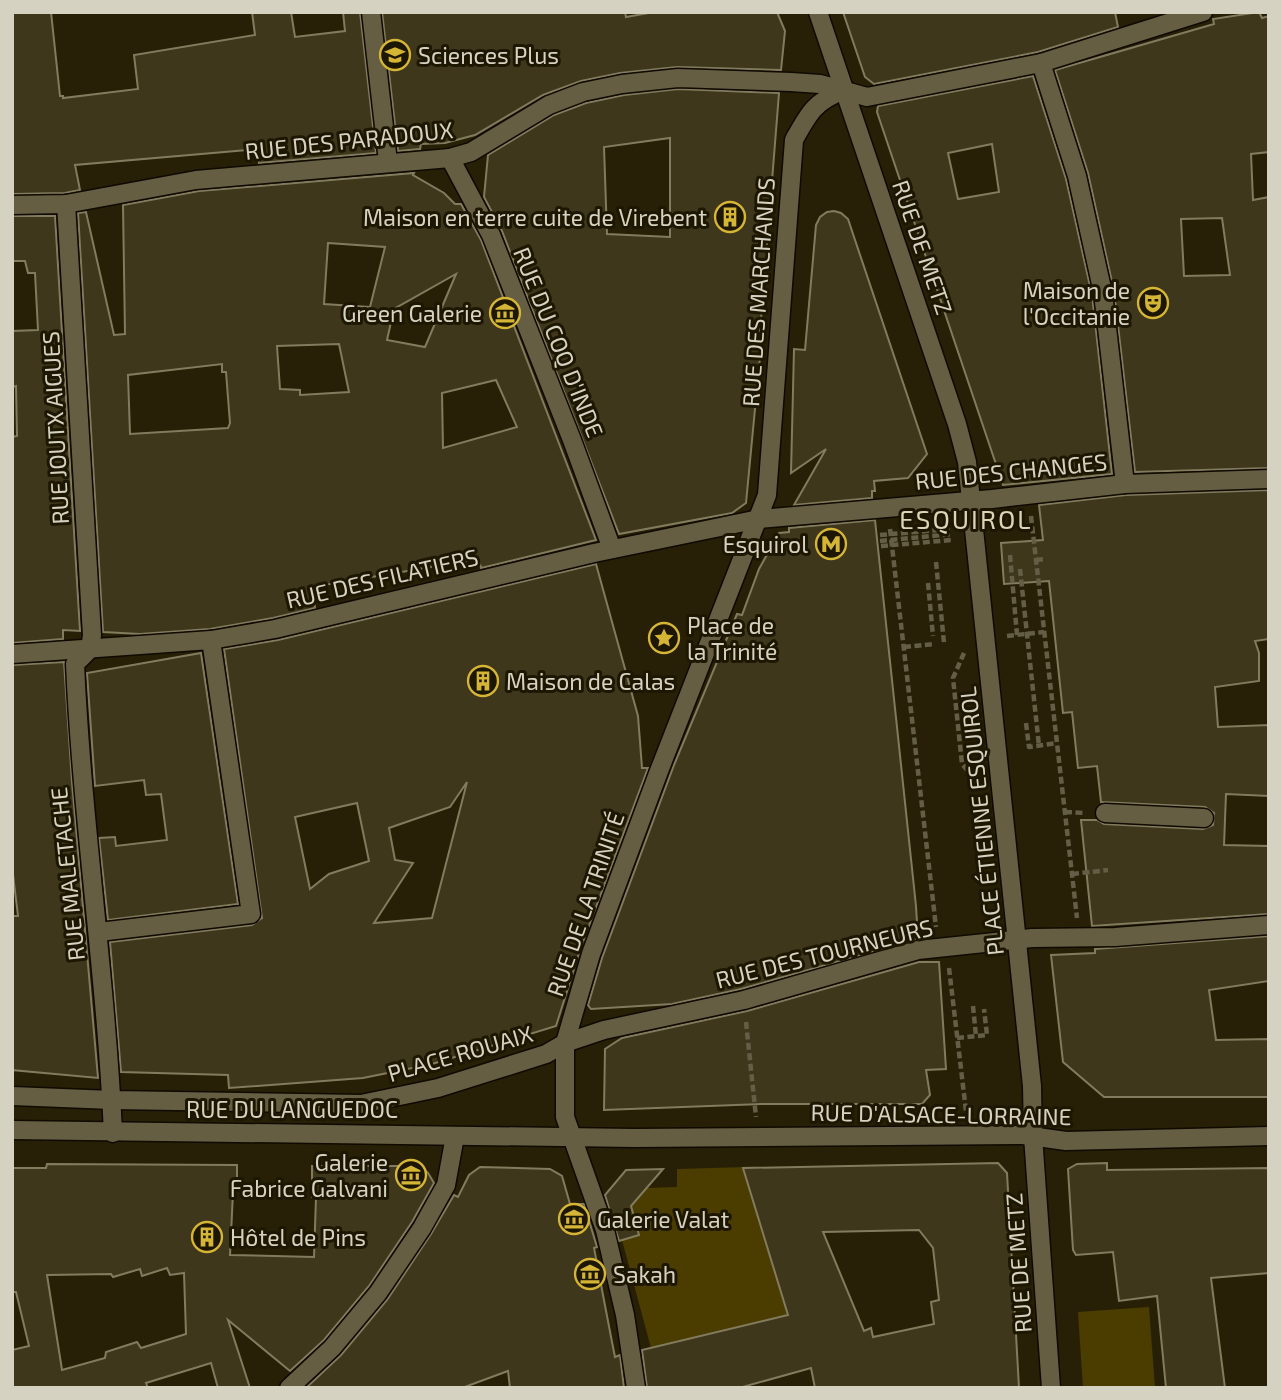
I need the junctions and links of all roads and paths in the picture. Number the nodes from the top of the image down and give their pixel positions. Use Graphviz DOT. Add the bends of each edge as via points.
graph roads {
  1 [pos="371,12"];
  2 [pos="818,12"];
  3 [pos="1203,12"];
  4 [pos="1041,63"];
  5 [pos="844,90"];
  6 [pos="450,158"];
  7 [pos="388,162"];
  8 [pos="66,204"];
  9 [pos="12,205"];
  10 [pos="1269,479"];
  11 [pos="1125,484"];
  12 [pos="1028,494"];
  13 [pos="972,500"];
  14 [pos="887,507"];
  15 [pos="759,519"];
  16 [pos="891,538"];
  17 [pos="880,540"];
  18 [pos="1044,545"];
  19 [pos="1034,546"];
  20 [pos="612,549"];
  21 [pos="1010,555"];
  22 [pos="1046,558"];
  23 [pos="1035,560"];
  24 [pos="936,562"];
  25 [pos="1020,569"];
  26 [pos="928,583"];
  27 [pos="1044,632"];
  28 [pos="1027,634"];
  29 [pos="1017,635"];
  30 [pos="933,636"];
  31 [pos="1007,636"];
  32 [pos="211,640"];
  33 [pos="944,643"];
  34 [pos="934,644"];
  35 [pos="904,647"];
  36 [pos="90,649"];
  37 [pos="12,654"];
  38 [pos="1026,723"];
  39 [pos="1057,743"];
  40 [pos="1039,746"];
  41 [pos="1105,813"];
  42 [pos="1204,818"];
  43 [pos="1108,870"];
  44 [pos="1072,874"];
  45 [pos="1269,925"];
  46 [pos="99,932"];
  47 [pos="1080,937"];
  48 [pos="1017,939"];
  49 [pos="942,947"];
  50 [pos="744,1000"];
  51 [pos="973,1006"];
  52 [pos="984,1009"];
  53 [pos="604,1030"];
  54 [pos="976,1036"];
  55 [pos="957,1038"];
  56 [pos="565,1043"];
  57 [pos="12,1096"];
  58 [pos="112,1100"];
  59 [pos="325,1105"];
  60 [pos="966,1111"];
  61 [pos="12,1130"];
  62 [pos="113,1133"];
  63 [pos="455,1136"];
  64 [pos="1033,1136"];
  65 [pos="1269,1136"];
  66 [pos="571,1137"];
  67 [pos="758,1137"];
  68 [pos="289,1388"];
  69 [pos="636,1388"];
  70 [pos="1051,1388"];
  1 -- 7 [label="street"];
  2 -- 5 [label="street, RUE DE METZ"];
  3 -- 4 [label="street, RUE DES PARADOUX"];
  4 -- 5 [label="street, RUE DES PARADOUX" via="867,97"];
  4 -- 11 [label="street" via="1077,176 1103,293"];
  5 -- 6 [label="street, RUE DES PARADOUX" via="820,84 691,79 622,84 549,105 471,152"];
  5 -- 13 [label="street, RUE DE METZ" via="957,424"];
  5 -- 15 [label="street, RUE DES MARCHANDS" via="815,106 794,140 767,495"];
  6 -- 7 [label="street, RUE DES PARADOUX"];
  6 -- 20 [label="street, RUE DU COQ D'INDE" via="491,235"];
  7 -- 8 [label="street, RUE DES PARADOUX" via="196,180"];
  8 -- 9 [label="street, RUE DES PARADOUX"];
  8 -- 36 [label="street, RUE JOUTX AIGUES"];
  10 -- 11 [label="street, RUE DES CHANGES"];
  11 -- 12 [label="street, RUE DES CHANGES"];
  12 -- 13 [label="street, RUE DES CHANGES"];
  12 -- 19 [label="path"];
  13 -- 14 [label="street, RUE DES CHANGES"];
  13 -- 48 [label="street, PLACE ÉTIENNE ESQUIROL"];
  14 -- 15 [label="street, RUE DES CHANGES"];
  14 -- 16 [label="path, PLACE ÉTIENNE ESQUIROL"];
  15 -- 20 [label="street, RUE DES FILATIERS"];
  15 -- 56 [label="street, RUE DE LA TRINITÉ" via="591,954"];
  16 -- 17 [label="path"];
  16 -- 35 [label="path, PLACE ÉTIENNE ESQUIROL"];
  17 -- 17 [label="path" via="952,535"];
  18 -- 19 [label="path"];
  19 -- 23 [label="path"];
  20 -- 32 [label="street, RUE DES FILATIERS"];
  21 -- 29 [label="path"];
  22 -- 23 [label="path"];
  23 -- 27 [label="path"];
  24 -- 33 [label="path"];
  25 -- 28 [label="path"];
  26 -- 30 [label="path"];
  27 -- 28 [label="path"];
  27 -- 39 [label="path"];
  28 -- 29 [label="path"];
  28 -- 40 [label="path"];
  29 -- 31 [label="path"];
  32 -- 36 [label="street, RUE DES FILATIERS"];
  32 -- 46 [label="street" via="251,914"];
  34 -- 35 [label="path"];
  35 -- 49 [label="path, PLACE ÉTIENNE ESQUIROL"];
  36 -- 37 [label="street, RUE DES FILATIERS"];
  36 -- 46 [label="street, RUE MALETACHE" via="75,664 79,754"];
  38 -- 40 [label="path" via="1029,747"];
  39 -- 40 [label="path"];
  39 -- 44 [label="path"];
  41 -- 42 [label="street"];
  43 -- 44 [label="path"];
  44 -- 47 [label="path"];
  45 -- 47 [label="street, RUE DES TOURNEURS"];
  46 -- 58 [label="street, RUE MALETACHE"];
  47 -- 48 [label="street, RUE DES TOURNEURS"];
  48 -- 49 [label="street, RUE DES TOURNEURS"];
  48 -- 64 [label="street, PLACE ÉTIENNE ESQUIROL"];
  49 -- 50 [label="street, RUE DES TOURNEURS"];
  49 -- 55 [label="path, PLACE ÉTIENNE ESQUIROL"];
  50 -- 53 [label="street, RUE DES TOURNEURS"];
  50 -- 67 [label="path"];
  51 -- 54 [label="path"];
  52 -- 54 [label="path" via="986,1035"];
  53 -- 56 [label="street, PLACE ROUAIX"];
  54 -- 55 [label="path"];
  55 -- 60 [label="path, PLACE ÉTIENNE ESQUIROL"];
  56 -- 59 [label="street, PLACE ROUAIX" via="546,1054 438,1088 361,1104"];
  56 -- 66 [label="street, RUE DE LA TRINITÉ" via="565,1117"];
  57 -- 58 [label="street, RUE DU LANGUEDOC"];
  58 -- 59 [label="street, RUE DU LANGUEDOC"];
  58 -- 62 [label="street, RUE MALETACHE"];
  61 -- 62 [label="street, RUE DU LANGUEDOC"];
  62 -- 63 [label="street, RUE DU LANGUEDOC"];
  63 -- 66 [label="street, RUE DU LANGUEDOC"];
  63 -- 68 [label="street" via="446,1185 422,1227 371,1302 332,1348"];
  64 -- 65 [label="street, RUE D'ALSACE-LORRAINE" via="1066,1141"];
  64 -- 67 [label="street, RUE D'ALSACE-LORRAINE"];
  64 -- 70 [label="street, RUE DE METZ"];
  66 -- 67 [label="street, RUE D'ALSACE-LORRAINE"];
  66 -- 69 [label="street, RUE DE LA TRINITÉ" via="605,1230"];
}
